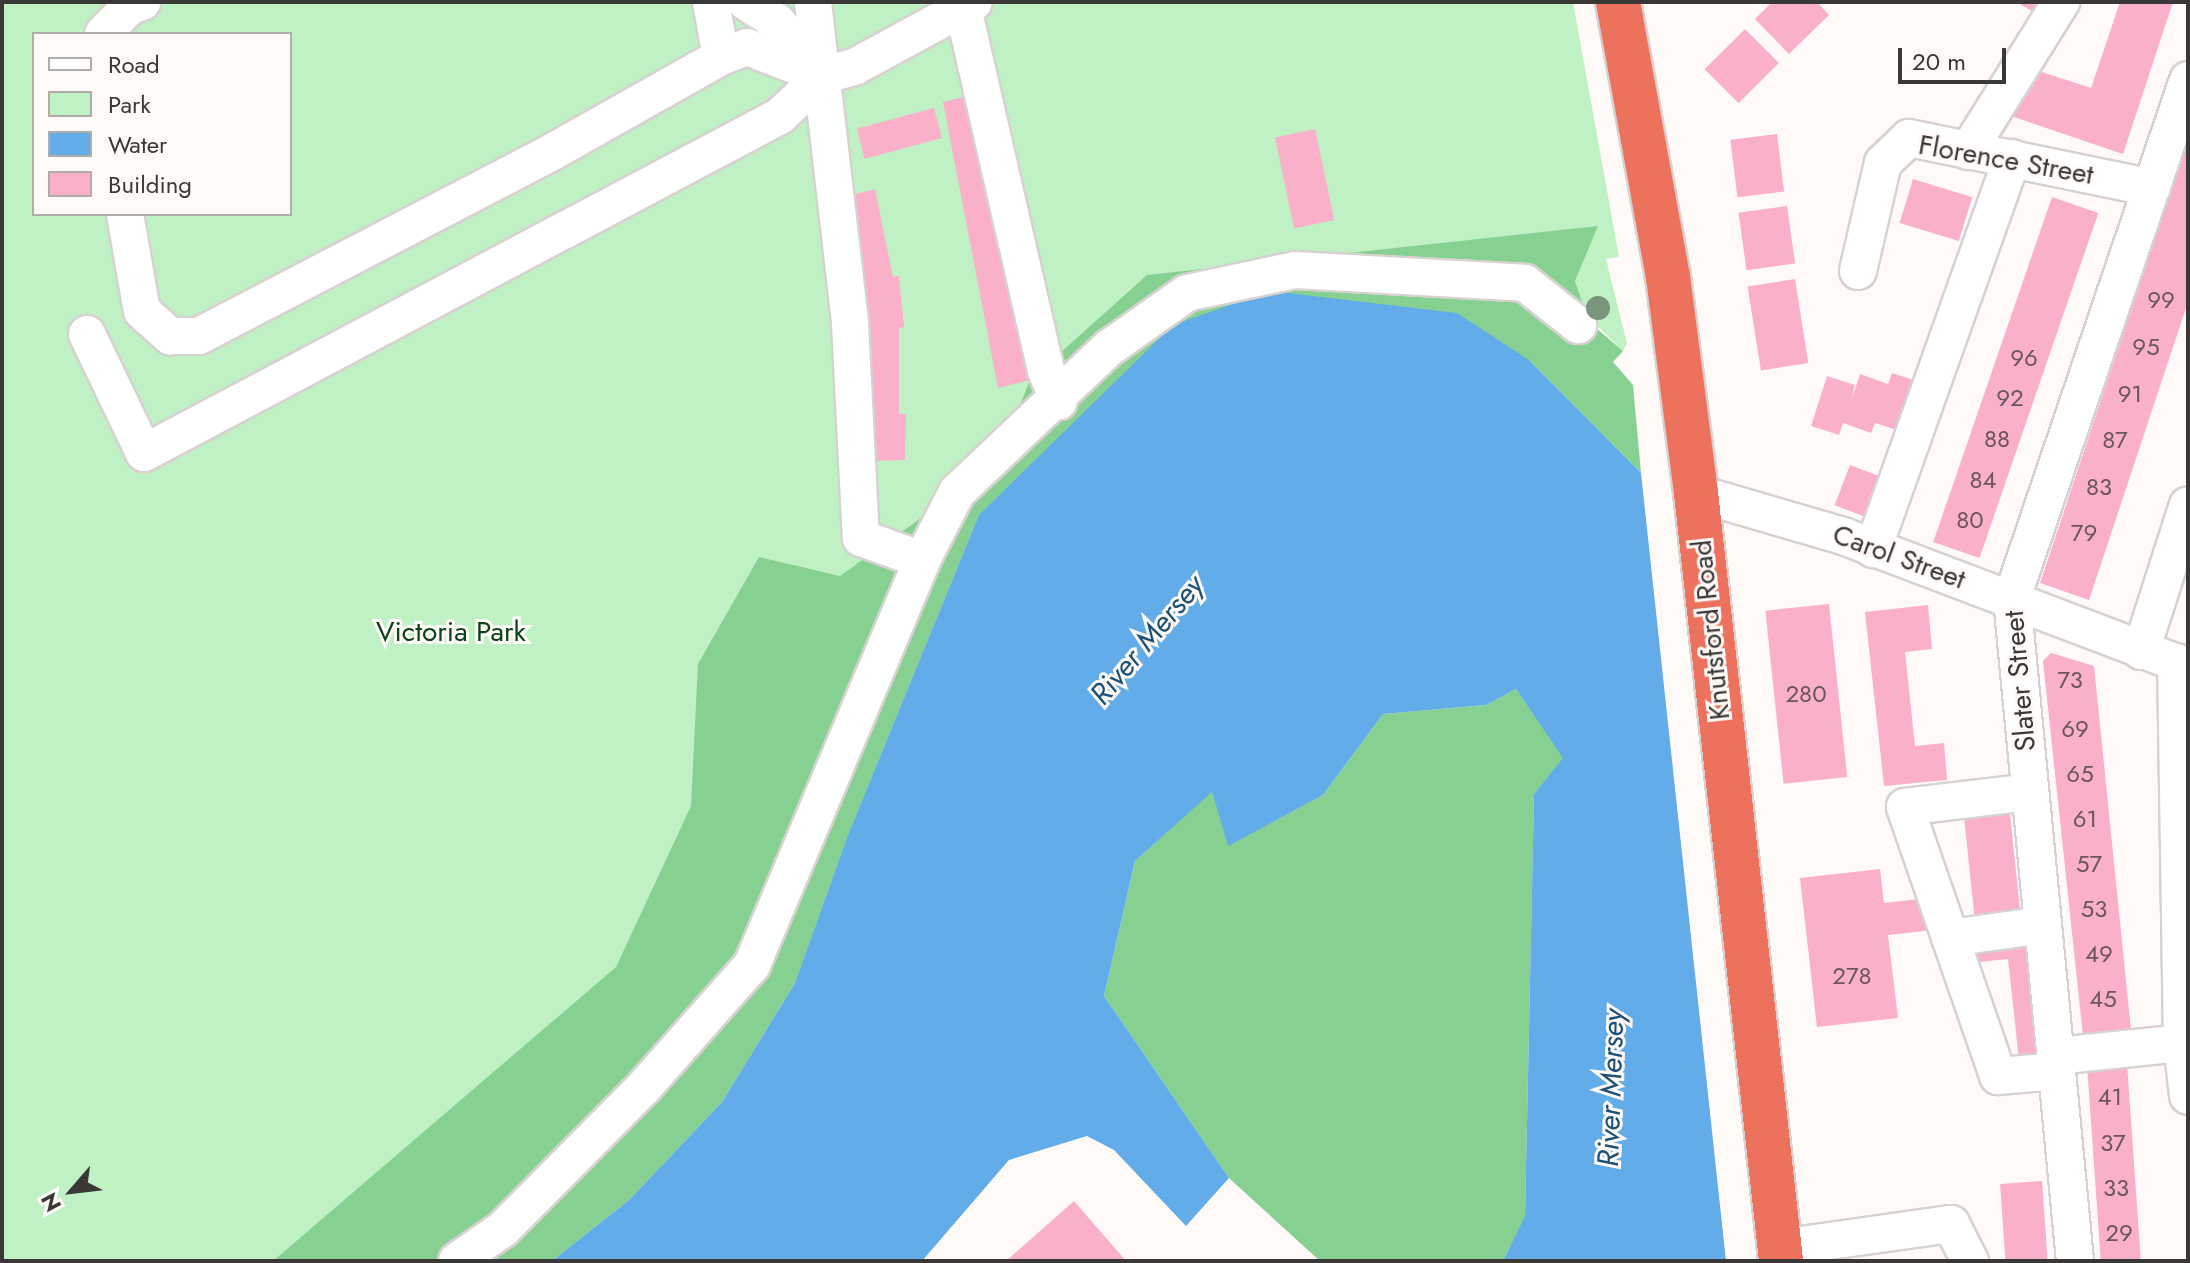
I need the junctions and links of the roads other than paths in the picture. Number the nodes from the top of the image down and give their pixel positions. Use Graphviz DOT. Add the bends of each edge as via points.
graph roads {
  1 [pos="711,2"];
  2 [pos="746,2"];
  3 [pos="813,2"];
  4 [pos="1618,2"];
  5 [pos="2061,2"];
  6 [pos="968,5"];
  7 [pos="721,57"];
  8 [pos="822,76"];
  9 [pos="2186,94"];
  10 [pos="1968,151"];
  11 [pos="2012,158"];
  12 [pos="2152,188"];
  13 [pos="125,216"];
  14 [pos="1858,271"];
  15 [pos="1578,325"];
  16 [pos="87,334"];
  17 [pos="1059,401"];
  18 [pos="1696,493"];
  19 [pos="2188,505"];
  20 [pos="1873,549"];
  21 [pos="922,560"];
  22 [pos="2012,598"];
  23 [pos="2141,651"];
  24 [pos="2182,665"];
  25 [pos="2030,792"];
  26 [pos="2042,925"];
  27 [pos="1950,938"];
  28 [pos="2182,1043"];
  29 [pos="2056,1064"];
  30 [pos="2188,1096"];
  31 [pos="1851,1250"];
  32 [pos="1780,1254"];
  33 [pos="457,1261"];
  34 [pos="1970,1261"];
  35 [pos="2075,1261"];
  1 -- 7 [label="street"];
  2 -- 8 [label="street" via="777,22"];
  3 -- 8 [label="street"];
  4 -- 18 [label="highway, Knutsford Road" via="1668,277"];
  5 -- 10 [label="street"];
  6 -- 8 [label="street" via="856,66"];
  6 -- 17 [label="street" via="1046,371"];
  7 -- 8 [label="street" via="747,47"];
  7 -- 13 [label="street" via="554,151 199,336 170,336 142,311"];
  8 -- 16 [label="street" via="780,116 144,453"];
  8 -- 21 [label="street" via="850,323 861,538"];
  9 -- 12 [label="street, Slater Street"];
  10 -- 11 [label="street, Florence Street"];
  10 -- 14 [label="street, Florence Street" via="1909,138 1883,163"];
  11 -- 12 [label="street, Florence Street"];
  11 -- 20 [label="street"];
  12 -- 22 [label="street, Slater Street"];
  15 -- 17 [label="street" via="1525,283 1295,270 1187,293 1109,348"];
  17 -- 21 [label="street" via="957,492"];
  18 -- 20 [label="street, Carol Street" via="1759,508"];
  18 -- 32 [label="highway, Knutsford Road"];
  19 -- 23 [label="street"];
  20 -- 22 [label="street, Carol Street"];
  21 -- 33 [label="street" via="752,965 622,1109 503,1229"];
  22 -- 23 [label="street, Carol Street"];
  22 -- 25 [label="street, Slater Street"];
  23 -- 24 [label="street, Carol Street"];
  24 -- 28 [label="street"];
  25 -- 26 [label="street, Slater Street"];
  25 -- 27 [label="street" via="1905,807"];
  26 -- 27 [label="street"];
  26 -- 29 [label="street, Slater Street"];
  27 -- 29 [label="street" via="1998,1076"];
  28 -- 29 [label="street"];
  28 -- 30 [label="street"];
  29 -- 35 [label="street, Slater Street"];
  31 -- 32 [label="street"];
  31 -- 34 [label="street" via="1951,1224"];
}
